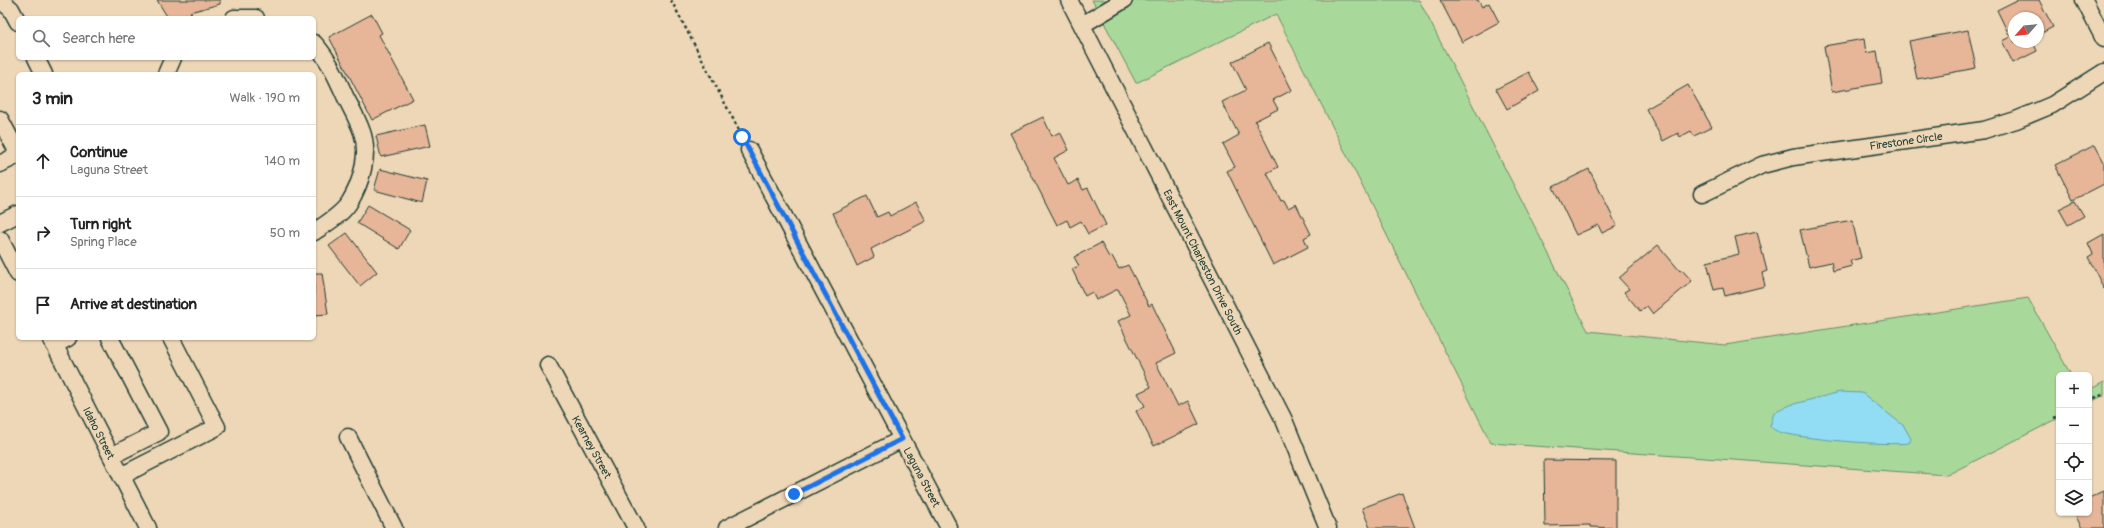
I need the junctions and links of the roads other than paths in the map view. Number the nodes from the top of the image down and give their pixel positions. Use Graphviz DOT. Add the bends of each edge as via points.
graph roads {
  1 [pos="0,0"];
  2 [pos="1069,0"];
  3 [pos="1124,0"];
  4 [pos="2084,0"];
  5 [pos="16,18"];
  6 [pos="1082,25"];
  7 [pos="2104,39"];
  8 [pos="316,46"];
  9 [pos="37,60"];
  10 [pos="172,60"];
  11 [pos="43,72"];
  12 [pos="167,72"];
  13 [pos="2104,72"];
  14 [pos="0,119"];
  15 [pos="16,150"];
  16 [pos="749,150"];
  17 [pos="16,155"];
  18 [pos="0,164"];
  19 [pos="1702,194"];
  20 [pos="16,215"];
  21 [pos="0,223"];
  22 [pos="316,231"];
  23 [pos="0,239"];
  24 [pos="16,270"];
  25 [pos="58,340"];
  26 [pos="111,340"];
  27 [pos="172,340"];
  28 [pos="548,365"];
  29 [pos="348,437"];
  30 [pos="902,439"];
  31 [pos="111,456"];
  32 [pos="121,476"];
  33 [pos="148,528"];
  34 [pos="394,528"];
  35 [pos="636,528"];
  36 [pos="728,528"];
  37 [pos="949,528"];
  38 [pos="1328,528"];
  1 -- 5 [label="street" via="11,9"];
  2 -- 6 [label="street, East Mount Charleston Drive South"];
  3 -- 6 [label="street"];
  4 -- 7 [label="street"];
  6 -- 38 [label="street, East Mount Charleston Drive South" via="1284,420"];
  8 -- 22 [label="street" via="332,70 363,133 366,153 358,183 349,203 330,222"];
  9 -- 11 [label="street"];
  10 -- 12 [label="street"];
  13 -- 19 [label="street, Firestone Circle" via="2052,105 1991,128 1794,157 1762,165"];
  14 -- 15 [label="street"];
  16 -- 30 [label="street, Laguna Street"];
  17 -- 18 [label="street"];
  20 -- 21 [label="street"];
  23 -- 24 [label="street"];
  25 -- 31 [label="street, Idaho Street"];
  26 -- 31 [label="street" via="159,432"];
  27 -- 32 [label="street" via="217,427"];
  28 -- 35 [label="street, Kearney Street"];
  29 -- 34 [label="street"];
  30 -- 36 [label="street"];
  30 -- 37 [label="street, Laguna Street"];
  31 -- 32 [label="street, Idaho Street"];
  32 -- 33 [label="street, Idaho Street"];
}
